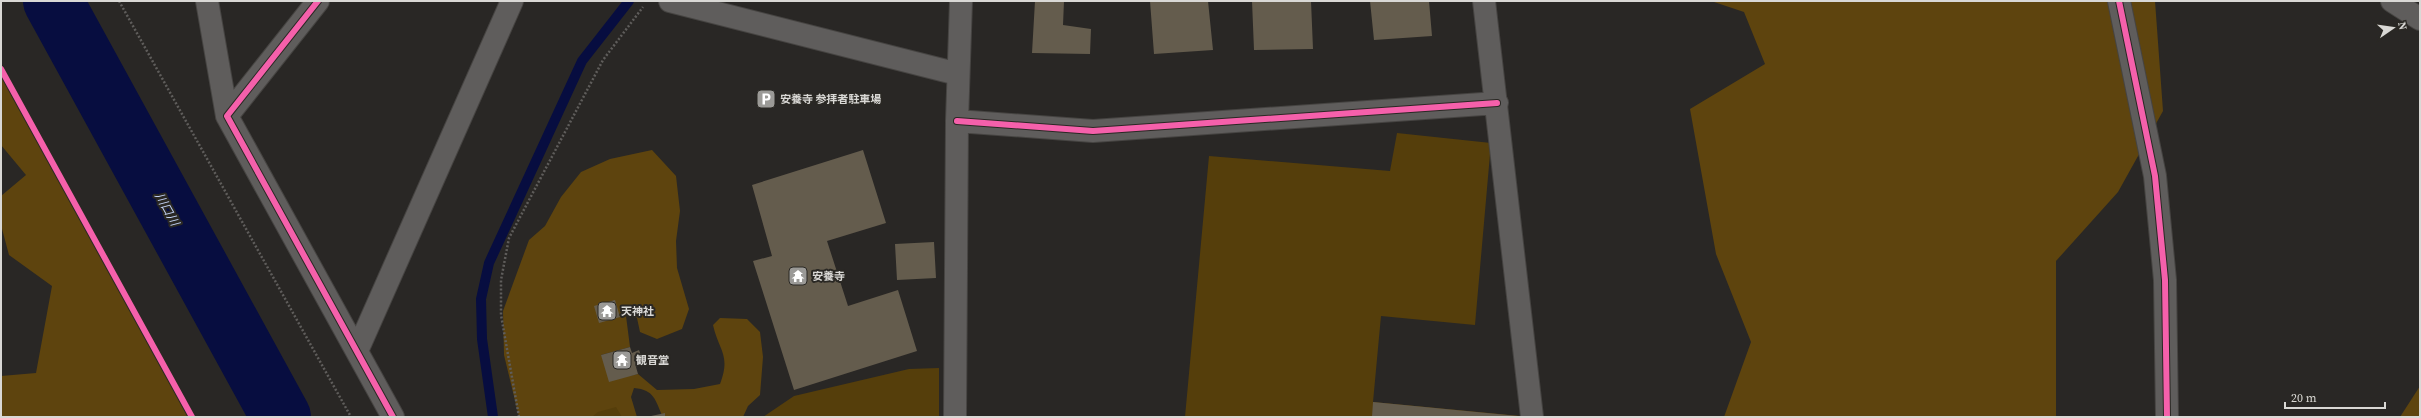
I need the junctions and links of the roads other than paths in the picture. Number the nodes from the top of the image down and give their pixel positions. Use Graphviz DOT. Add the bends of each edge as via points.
graph roads {
  1 [pos="207,1"];
  2 [pos="318,1"];
  3 [pos="512,1"];
  4 [pos="670,1"];
  5 [pos="961,1"];
  6 [pos="1484,1"];
  7 [pos="2119,1"];
  8 [pos="2392,1"];
  9 [pos="2420,19"];
  10 [pos="958,74"];
  11 [pos="1497,103"];
  12 [pos="227,116"];
  13 [pos="957,121"];
  14 [pos="357,351"];
  15 [pos="393,417"];
  16 [pos="955,417"];
  17 [pos="1532,417"];
  18 [pos="2167,417"];
  1 -- 12 [label="street"];
  2 -- 12 [label="street"];
  3 -- 14 [label="street"];
  4 -- 10 [label="street"];
  5 -- 10 [label="street"];
  6 -- 11 [label="street"];
  7 -- 18 [label="street" via="2155,176 2165,280"];
  8 -- 9 [label="street"];
  10 -- 13 [label="street"];
  11 -- 13 [label="street" via="1093,131"];
  11 -- 17 [label="street"];
  12 -- 14 [label="street"];
  13 -- 16 [label="street"];
  14 -- 15 [label="street"];
}
